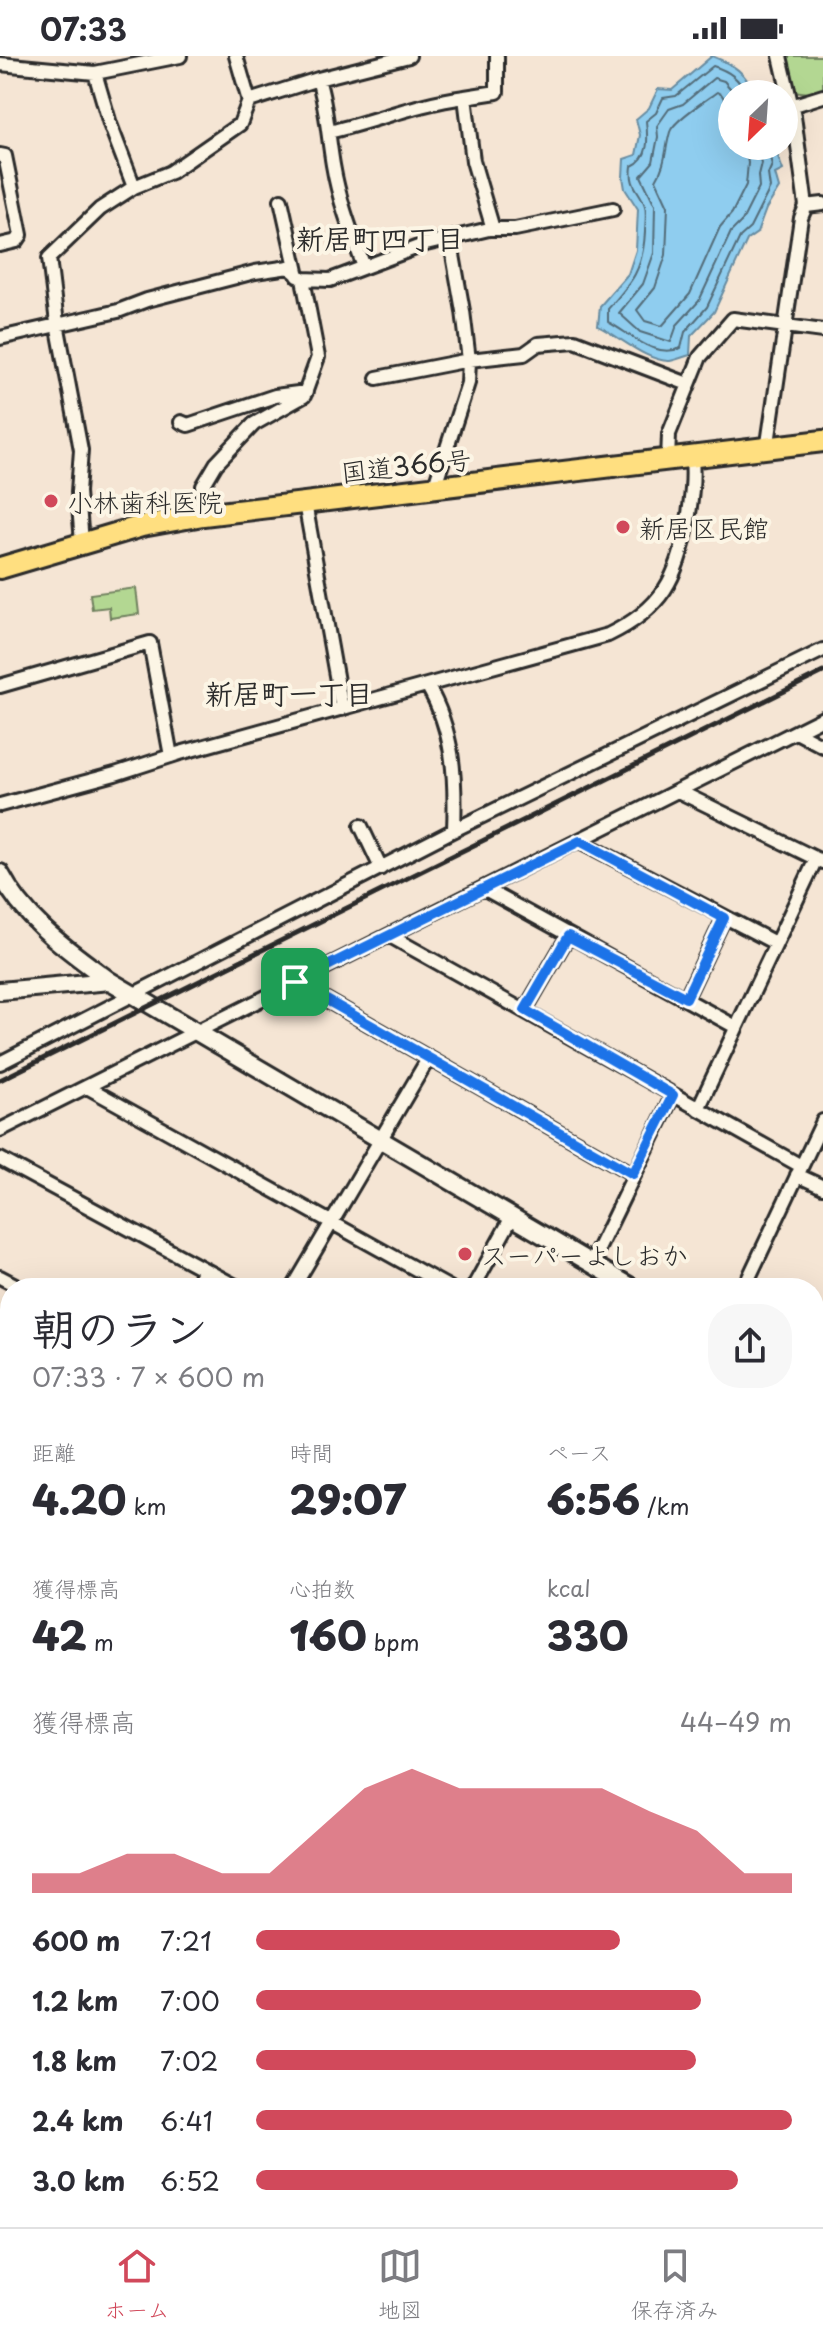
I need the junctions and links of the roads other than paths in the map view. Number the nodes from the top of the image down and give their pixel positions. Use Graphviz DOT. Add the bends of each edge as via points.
graph roads {
  1 [pos="180,56"];
  2 [pos="236,56"];
  3 [pos="409,56"];
  4 [pos="497,56"];
  5 [pos="780,56"];
  6 [pos="112,63"];
  7 [pos="0,64"];
  8 [pos="95,73"];
  9 [pos="318,79"];
  10 [pos="785,80"];
  11 [pos="823,96"];
  12 [pos="465,97"];
  13 [pos="249,101"];
  14 [pos="798,104"];
  15 [pos="329,132"];
  16 [pos="798,153"];
  17 [pos="0,155"];
  18 [pos="134,187"];
  19 [pos="281,200"];
  20 [pos="823,204"];
  21 [pos="806,206"];
  22 [pos="613,209"];
  23 [pos="493,229"];
  24 [pos="450,238"];
  25 [pos="0,245"];
  26 [pos="364,267"];
  27 [pos="300,277"];
  28 [pos="57,323"];
  29 [pos="785,327"];
  30 [pos="823,331"];
  31 [pos="0,338"];
  32 [pos="469,360"];
  33 [pos="377,378"];
  34 [pos="688,384"];
  35 [pos="306,392"];
  36 [pos="181,422"];
  37 [pos="823,441"];
  38 [pos="767,450"];
  39 [pos="692,459"];
  40 [pos="668,461"];
  41 [pos="434,488"];
  42 [pos="305,503"];
  43 [pos="203,515"];
  44 [pos="82,543"];
  45 [pos="0,568"];
  46 [pos="823,650"];
  47 [pos="427,685"];
  48 [pos="0,686"];
  49 [pos="342,709"];
  50 [pos="823,718"];
  51 [pos="796,732"];
  52 [pos="823,746"];
  53 [pos="171,756"];
  54 [pos="678,791"];
  55 [pos="0,805"];
  56 [pos="361,826"];
  57 [pos="454,830"];
  58 [pos="580,841"];
  59 [pos="819,860"];
  60 [pos="381,868"];
  61 [pos="0,873"];
  62 [pos="485,889"];
  63 [pos="724,918"];
  64 [pos="390,936"];
  65 [pos="568,936"];
  66 [pos="775,943"];
  67 [pos="110,981"];
  68 [pos="295,982"];
  69 [pos="0,991"];
  70 [pos="134,995"];
  71 [pos="686,998"];
  72 [pos="525,1010"];
  73 [pos="736,1027"];
  74 [pos="196,1032"];
  75 [pos="428,1059"];
  76 [pos="0,1063"];
  77 [pos="87,1087"];
  78 [pos="673,1095"];
  79 [pos="698,1109"];
  80 [pos="823,1121"];
  81 [pos="0,1130"];
  82 [pos="380,1139"];
  83 [pos="0,1159"];
  84 [pos="799,1170"];
  85 [pos="633,1174"];
  86 [pos="823,1187"];
  87 [pos="512,1217"];
  88 [pos="331,1222"];
  89 [pos="591,1264"];
  90 [pos="204,1270"];
  91 [pos="200,1278"];
  92 [pos="220,1278"];
  93 [pos="299,1278"];
  94 [pos="432,1278"];
  95 [pos="478,1278"];
  96 [pos="612,1278"];
  97 [pos="749,1278"];
  1 -- 6 [label="street"];
  2 -- 13 [label="street"];
  3 -- 9 [label="street"];
  4 -- 12 [label="street" via="497,92"];
  5 -- 10 [label="street"];
  6 -- 8 [label="street"];
  7 -- 8 [label="street"];
  8 -- 18 [label="street"];
  9 -- 13 [label="street"];
  9 -- 15 [label="street"];
  11 -- 14 [label="street"];
  12 -- 15 [label="street"];
  12 -- 23 [label="street" via="473,161"];
  13 -- 18 [label="street" via="240,124 171,172"];
  15 -- 26 [label="street" via="343,210"];
  16 -- 21 [label="street"];
  17 -- 25 [label="street" via="5,156 21,235"];
  18 -- 28 [label="street" via="100,209 49,258"];
  19 -- 27 [label="street"];
  20 -- 21 [label="street"];
  21 -- 29 [label="street"];
  22 -- 23 [label="street"];
  23 -- 24 [label="street"];
  24 -- 26 [label="street"];
  24 -- 32 [label="street"];
  26 -- 27 [label="street" via="330,280"];
  27 -- 28 [label="street" via="289,267 275,268"];
  27 -- 35 [label="street" via="318,357"];
  28 -- 31 [label="street"];
  28 -- 44 [label="street" via="81,450"];
  29 -- 30 [label="street"];
  29 -- 34 [label="street" via="733,319 700,357"];
  29 -- 38 [label="street"];
  32 -- 33 [label="street"];
  32 -- 34 [label="street" via="575,341"];
  32 -- 41 [label="street" via="468,383"];
  34 -- 40 [label="street" via="669,434"];
  35 -- 36 [label="street" via="253,402 188,425"];
  35 -- 43 [label="street" via="254,424 216,464 203,486"];
  37 -- 38 [label="highway, 国道366号"];
  38 -- 39 [label="highway, 国道366号"];
  39 -- 40 [label="highway, 国道366号"];
  39 -- 47 [label="street" via="694,482 682,557 653,605 608,635"];
  40 -- 41 [label="highway, 国道366号"];
  41 -- 42 [label="highway, 国道366号"];
  42 -- 43 [label="highway, 国道366号"];
  42 -- 49 [label="street"];
  43 -- 44 [label="highway, 国道366号"];
  44 -- 45 [label="highway, 国道366号"];
  46 -- 57 [label="street"];
  47 -- 49 [label="street"];
  47 -- 57 [label="street" via="452,753"];
  48 -- 53 [label="street" via="150,643"];
  49 -- 53 [label="street"];
  50 -- 51 [label="street"];
  51 -- 52 [label="street"];
  51 -- 54 [label="street"];
  53 -- 55 [label="street"];
  54 -- 58 [label="street"];
  54 -- 59 [label="street"];
  56 -- 60 [label="street"];
  57 -- 60 [label="street"];
  58 -- 62 [label="street"];
  58 -- 63 [label="street"];
  59 -- 66 [label="street"];
  60 -- 70 [label="street"];
  61 -- 67 [label="street" via="40,927"];
  62 -- 64 [label="street"];
  62 -- 65 [label="street"];
  63 -- 66 [label="street"];
  63 -- 71 [label="street"];
  64 -- 68 [label="street"];
  64 -- 72 [label="street"];
  65 -- 71 [label="street"];
  65 -- 72 [label="street"];
  66 -- 73 [label="street"];
  67 -- 69 [label="street"];
  67 -- 70 [label="street"];
  68 -- 74 [label="street"];
  68 -- 75 [label="street"];
  70 -- 74 [label="street"];
  70 -- 76 [label="street"];
  71 -- 73 [label="street"];
  72 -- 78 [label="street"];
  73 -- 79 [label="street"];
  74 -- 77 [label="street"];
  74 -- 82 [label="street"];
  75 -- 82 [label="street"];
  75 -- 85 [label="street"];
  77 -- 81 [label="street"];
  77 -- 88 [label="street"];
  78 -- 79 [label="street"];
  78 -- 85 [label="street"];
  79 -- 84 [label="street"];
  80 -- 84 [label="street"];
  82 -- 87 [label="street"];
  82 -- 88 [label="street"];
  83 -- 90 [label="street"];
  84 -- 86 [label="street"];
  84 -- 97 [label="street"];
  85 -- 89 [label="street"];
  87 -- 89 [label="street"];
  87 -- 95 [label="street"];
  88 -- 93 [label="street"];
  88 -- 94 [label="street"];
  89 -- 96 [label="street"];
  90 -- 91 [label="street"];
  90 -- 92 [label="street"];
}
